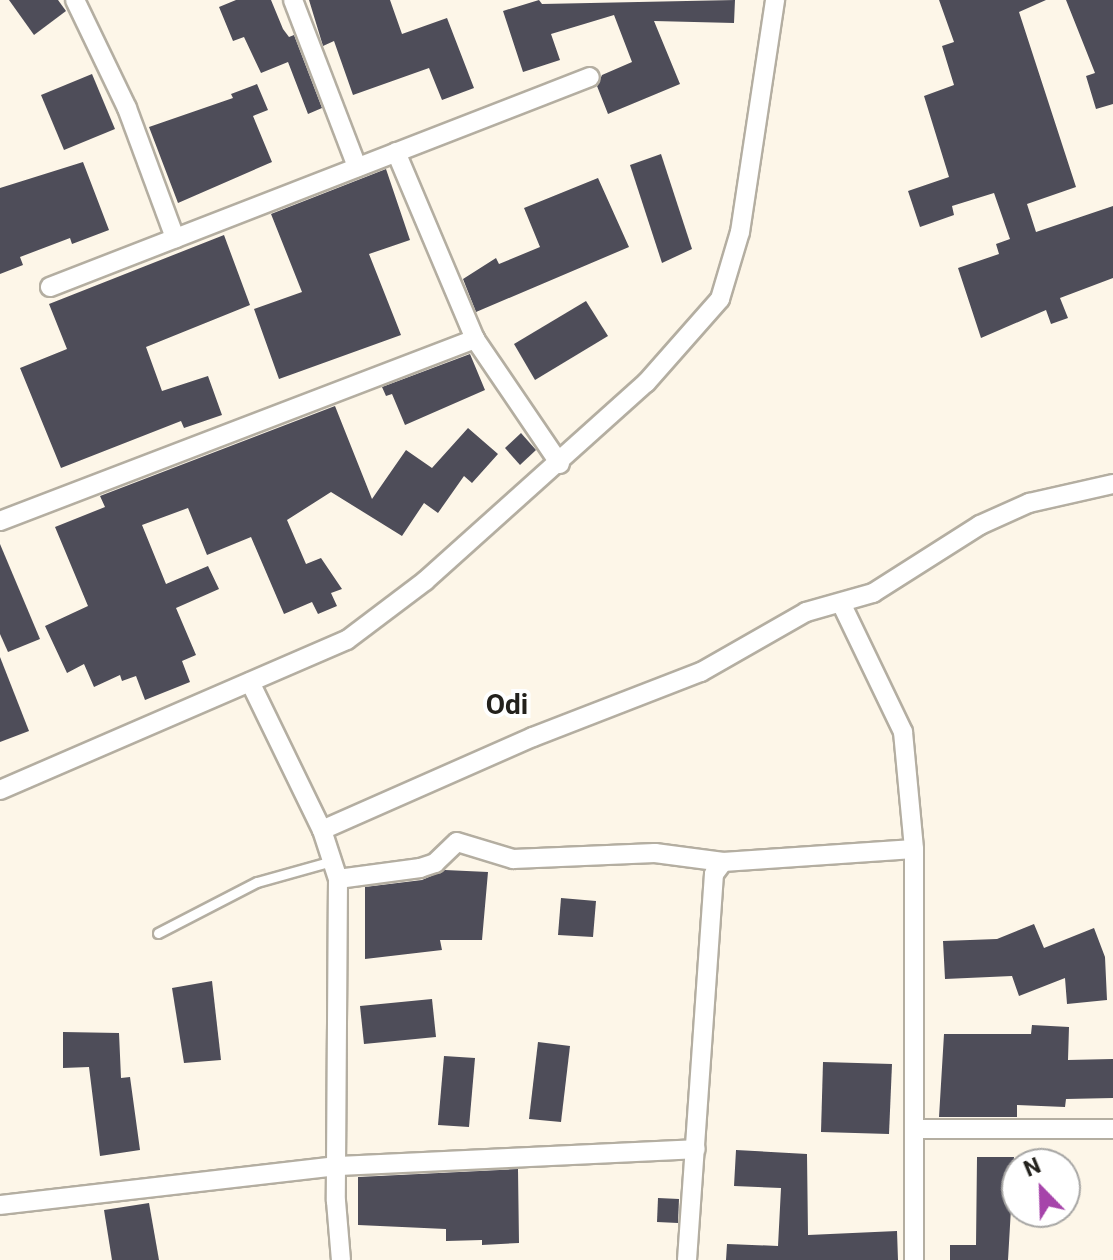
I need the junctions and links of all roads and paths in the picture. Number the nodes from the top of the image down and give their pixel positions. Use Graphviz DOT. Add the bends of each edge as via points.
graph roads {
  1 [pos="75,0"];
  2 [pos="293,0"];
  3 [pos="775,0"];
  4 [pos="590,77"];
  5 [pos="396,152"];
  6 [pos="357,167"];
  7 [pos="175,238"];
  8 [pos="50,287"];
  9 [pos="475,339"];
  10 [pos="560,464"];
  11 [pos="1113,484"];
  12 [pos="0,521"];
  13 [pos="842,605"];
  14 [pos="250,682"];
  15 [pos="0,790"];
  16 [pos="322,830"];
  17 [pos="914,849"];
  18 [pos="723,862"];
  19 [pos="335,870"];
  20 [pos="158,933"];
  21 [pos="914,1129"];
  22 [pos="1113,1129"];
  23 [pos="696,1149"];
  24 [pos="337,1166"];
  25 [pos="0,1205"];
  26 [pos="341,1260"];
  27 [pos="687,1260"];
  28 [pos="914,1260"];
  1 -- 7 [label="street" via="127,108"];
  2 -- 6 [label="street"];
  3 -- 10 [label="street" via="740,232 720,299 646,383"];
  4 -- 5 [label="street"];
  5 -- 6 [label="street"];
  5 -- 9 [label="street"];
  6 -- 7 [label="street"];
  7 -- 8 [label="street"];
  9 -- 10 [label="street"];
  9 -- 12 [label="street"];
  10 -- 14 [label="street" via="425,581 347,640"];
  11 -- 13 [label="street" via="1029,503 980,525 873,593"];
  13 -- 16 [label="street" via="806,612 701,672 533,737"];
  13 -- 17 [label="street" via="903,732"];
  14 -- 15 [label="street"];
  14 -- 16 [label="street"];
  16 -- 19 [label="street"];
  17 -- 18 [label="street"];
  17 -- 21 [label="street"];
  18 -- 19 [label="street" via="655,853 513,859 457,842 435,863 420,868"];
  18 -- 23 [label="street" via="714,874"];
  19 -- 20 [label="lane" via="257,882"];
  19 -- 24 [label="street"];
  21 -- 22 [label="street"];
  21 -- 28 [label="street"];
  23 -- 24 [label="street"];
  23 -- 27 [label="street"];
  24 -- 25 [label="street"];
  24 -- 26 [label="street"];
}
